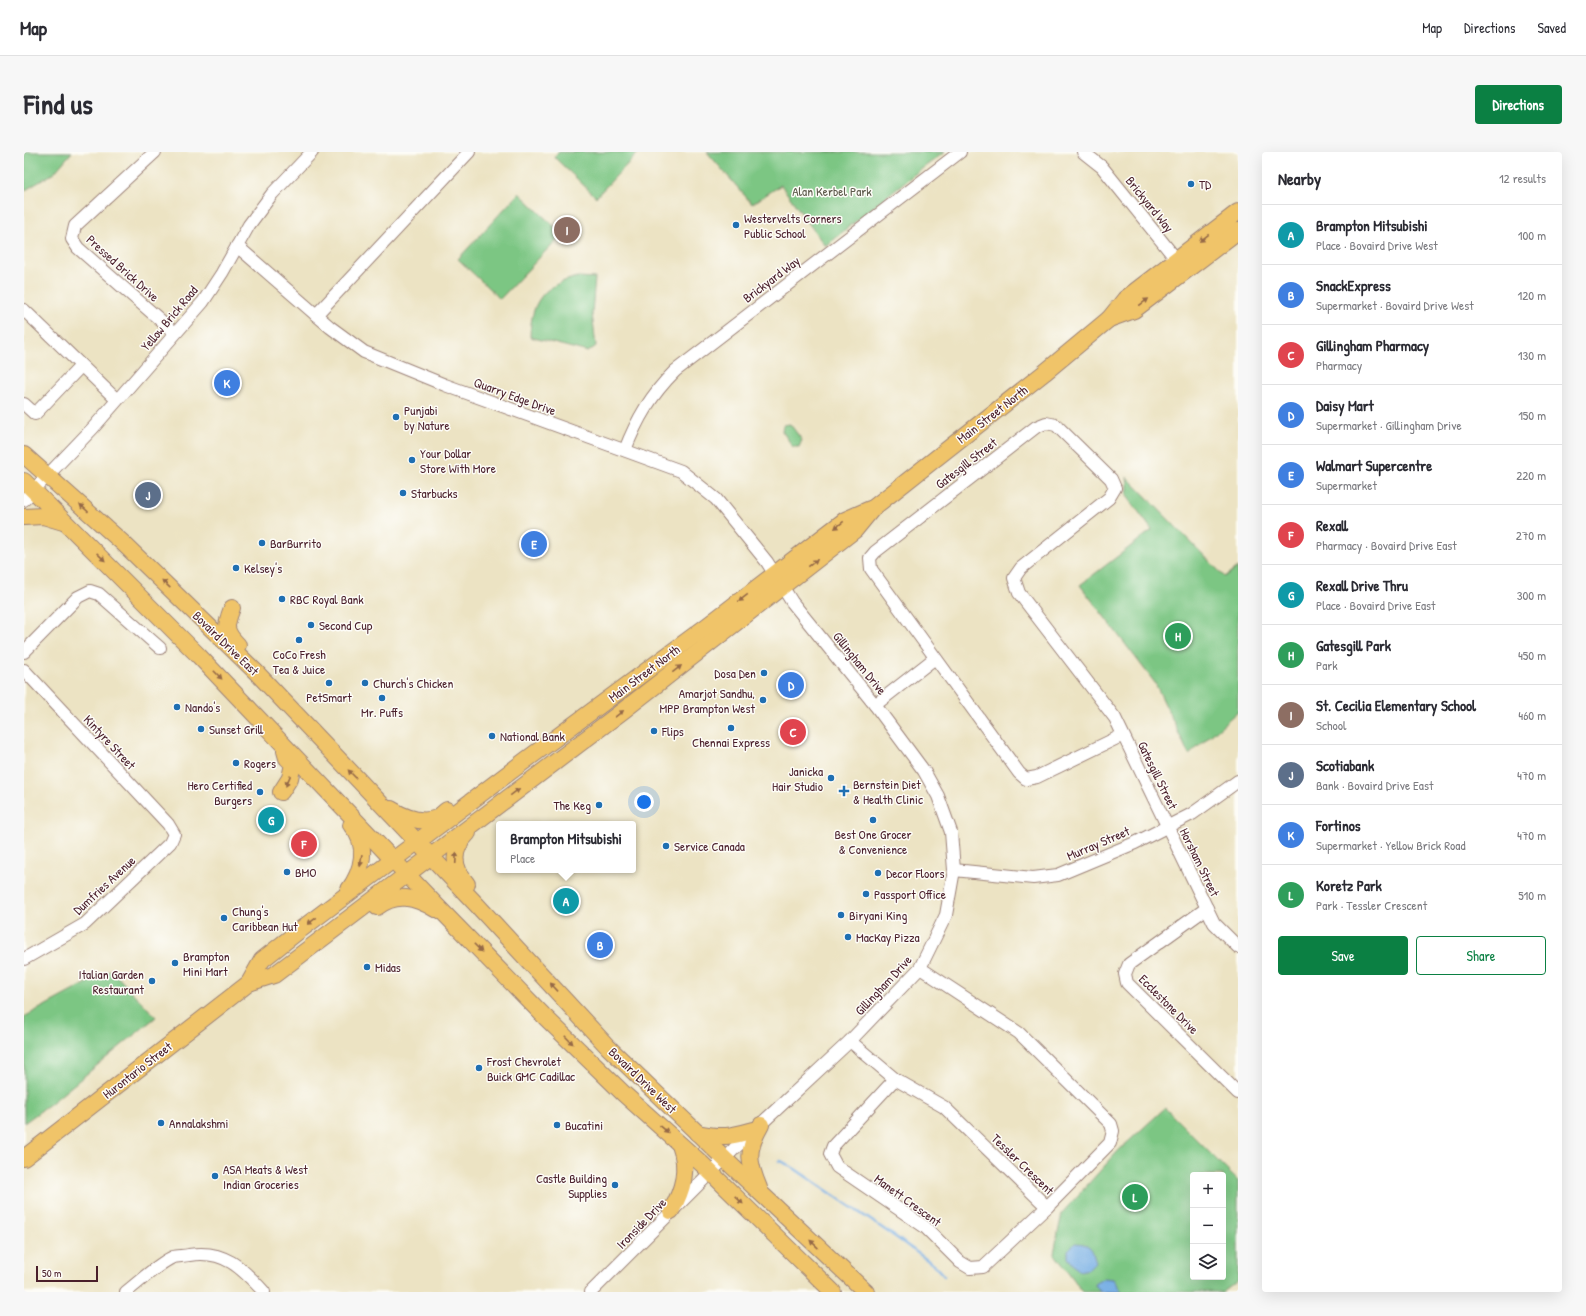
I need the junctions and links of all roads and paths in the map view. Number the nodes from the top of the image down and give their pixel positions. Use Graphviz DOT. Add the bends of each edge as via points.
graph roads {
  1 [pos="155,152"];
  2 [pos="312,152"];
  3 [pos="469,152"];
  4 [pos="960,152"];
  5 [pos="1083,152"];
  6 [pos="1238,212"];
  7 [pos="1238,231"];
  8 [pos="238,246"];
  9 [pos="1176,259"];
  10 [pos="24,310"];
  11 [pos="316,315"];
  12 [pos="1109,319"];
  13 [pos="175,333"];
  14 [pos="81,366"];
  15 [pos="118,400"];
  16 [pos="24,404"];
  17 [pos="625,450"];
  18 [pos="24,455"];
  19 [pos="48,475"];
  20 [pos="27,491"];
  21 [pos="24,517"];
  22 [pos="65,523"];
  23 [pos="778,581"];
  24 [pos="181,598"];
  25 [pos="160,648"];
  26 [pos="24,652"];
  27 [pos="935,658"];
  28 [pos="244,660"];
  29 [pos="24,670"];
  30 [pos="875,705"];
  31 [pos="1123,735"];
  32 [pos="283,744"];
  33 [pos="1238,781"];
  34 [pos="281,792"];
  35 [pos="472,800"];
  36 [pos="339,802"];
  37 [pos="379,802"];
  38 [pos="484,816"];
  39 [pos="1167,826"];
  40 [pos="174,834"];
  41 [pos="417,842"];
  42 [pos="431,857"];
  43 [pos="393,860"];
  44 [pos="954,870"];
  45 [pos="407,875"];
  46 [pos="343,898"];
  47 [pos="477,905"];
  48 [pos="1207,908"];
  49 [pos="351,918"];
  50 [pos="450,920"];
  51 [pos="1238,948"];
  52 [pos="24,959"];
  53 [pos="920,968"];
  54 [pos="249,982"];
  55 [pos="850,1040"];
  56 [pos="895,1079"];
  57 [pos="1238,1093"];
  58 [pos="758,1128"];
  59 [pos="697,1133"];
  60 [pos="680,1145"];
  61 [pos="24,1158"];
  62 [pos="724,1159"];
  63 [pos="710,1173"];
  64 [pos="761,1194"];
  65 [pos="1047,1207"];
  66 [pos="671,1211"];
  67 [pos="126,1292"];
  68 [pos="264,1292"];
  69 [pos="591,1292"];
  70 [pos="833,1292"];
  71 [pos="866,1292"];
  1 -- 13 [label="street, Pressed Brick Drive" via="75,226 72,239 78,248"];
  2 -- 8 [label="street, Yellow Brick Road" via="272,194 249,225"];
  3 -- 11 [label="street"];
  4 -- 17 [label="street, Brickyard Way" via="679,368 652,397 636,424"];
  5 -- 9 [label="street, Brickyard Way" via="1102,167"];
  6 -- 9 [label="main road, Main Street North, one-way"];
  12 -- 7 [label="main road, Main Street North, one-way" via="1134,310"];
  8 -- 11 [label="street, Quarry Edge Drive"];
  8 -- 13 [label="street, Yellow Brick Road" via="203,302"];
  9 -- 12 [label="main road, Main Street North" via="1125,299"];
  10 -- 14 [label="street"];
  11 -- 17 [label="street, Quarry Edge Drive" via="364,352 445,385"];
  12 -- 23 [label="main road, Main Street North" via="873,508 855,530"];
  13 -- 15 [label="street, Yellow Brick Road"];
  14 -- 15 [label="street"];
  14 -- 16 [label="street" via="35,414"];
  15 -- 19 [label="street, Yellow Brick Road"];
  17 -- 23 [label="street, Quarry Edge Drive" via="681,472 716,499"];
  18 -- 19 [label="main road, Bovaird Drive East"];
  19 -- 20 [label="street, Yellow Brick Road"];
  24 -- 19 [label="main road, Bovaird Drive East, one-way"];
  20 -- 22 [label="main road, Bovaird Drive East"];
  21 -- 22 [label="main road" via="43,516"];
  22 -- 32 [label="main road, Bovaird Drive East, one-way" via="117,572"];
  23 -- 30 [label="street, Gillingham Drive"];
  23 -- 35 [label="main road, Main Street North, one-way"];
  38 -- 23 [label="main road, Main Street North, one-way" via="624,710"];
  24 -- 28 [label="main road, Bovaird Drive East"];
  24 -- 28 [label="main road" via="206,616 222,614 232,608 227,621 227,631 243,649"];
  25 -- 26 [label="street" via="98,594 90,591 78,597"];
  27 -- 30 [label="street"];
  27 -- 31 [label="street, Gatesgill Street" via="1026,779 1037,777"];
  27 -- 31 [label="street, Gatesgill Street" via="871,569 870,558 1036,427 1046,423 1056,425 1111,478 1115,488 1109,498 1021,568 1014,578 1019,593 1115,718"];
  37 -- 28 [label="main road, Bovaird Drive East, one-way"];
  29 -- 40 [label="street, Kintyre Street" via="168,824"];
  30 -- 44 [label="street, Gillingham Drive" via="924,771 938,796 951,832"];
  31 -- 39 [label="street, Gatesgill Street"];
  32 -- 34 [label="main road, one-way" via="287,758 293,764 290,778"];
  32 -- 36 [label="main road, Bovaird Drive East"];
  33 -- 39 [label="street, Murray Street" via="1192,814"];
  35 -- 37 [label="main road" via="455,805 437,818 425,819 403,816"];
  35 -- 41 [label="main road, Main Street North"];
  36 -- 43 [label="main road, Bovaird Drive East"];
  36 -- 46 [label="main road, one-way" via="339,812 359,833 362,854 358,874"];
  37 -- 41 [label="main road, Bovaird Drive East"];
  38 -- 42 [label="main road, Main Street North"];
  47 -- 38 [label="main road, one-way" via="473,891 456,869 456,855 464,837"];
  39 -- 44 [label="street, Murray Street" via="1135,843 1058,874 1033,878"];
  39 -- 48 [label="street, Horsham Street"];
  40 -- 52 [label="street, Dumfries Avenue" via="170,842 85,924"];
  41 -- 42 [label="main road, Bovaird Drive East"];
  41 -- 43 [label="main road, Hurontario Street"];
  42 -- 45 [label="main road, Hurontario Street"];
  42 -- 47 [label="main road, Bovaird Drive West"];
  43 -- 45 [label="main road, Bovaird Drive East"];
  43 -- 46 [label="main road, Hurontario Street"];
  44 -- 53 [label="street, Gillingham Drive" via="946,915"];
  45 -- 49 [label="main road, Hurontario Street"];
  45 -- 50 [label="main road, Bovaird Drive West"];
  46 -- 54 [label="main road, Hurontario Street, one-way" via="262,960"];
  59 -- 47 [label="main road, Bovaird Drive West, one-way" via="608,1046"];
  48 -- 51 [label="street, Horsham Street" via="1214,923"];
  48 -- 57 [label="street, Ecclestone Drive" via="1129,964 1125,974 1127,984"];
  49 -- 50 [label="main road" via="362,918 383,902 392,898 403,898 421,901"];
  49 -- 54 [label="main road, Hurontario Street" via="274,975"];
  50 -- 60 [label="main road, Bovaird Drive West, one-way" via="624,1094"];
  53 -- 55 [label="street, Gillingham Drive"];
  53 -- 65 [label="street, Tessler Crescent" via="1019,1033 1111,1124 1113,1131 1110,1143"];
  54 -- 61 [label="main road, Hurontario Street"];
  55 -- 56 [label="street, Tessler Crescent"];
  55 -- 58 [label="street, Gillingham Drive"];
  56 -- 65 [label="street, Tessler Crescent" via="944,1107"];
  56 -- 65 [label="street, Manett Crescent" via="833,1146 830,1154 837,1167 925,1227 960,1262 970,1268 983,1267"];
  58 -- 59 [label="main road" via="728,1137"];
  58 -- 62 [label="street, Gillingham Drive"];
  58 -- 64 [label="main road" via="750,1154 751,1169"];
  59 -- 62 [label="main road, Bovaird Drive West"];
  60 -- 63 [label="main road, Bovaird Drive West"];
  60 -- 66 [label="main road" via="684,1156 685,1175 680,1196"];
  62 -- 63 [label="street, Gillingham Drive"];
  62 -- 64 [label="main road, Bovaird Drive West"];
  63 -- 66 [label="street, Ironside Drive"];
  63 -- 70 [label="main road, Bovaird Drive West, one-way"];
  71 -- 64 [label="main road, Bovaird Drive West, one-way"];
  66 -- 69 [label="street, Ironside Drive"];
  67 -- 68 [label="street" via="174,1257 200,1254 220,1257 235,1263"];
}
